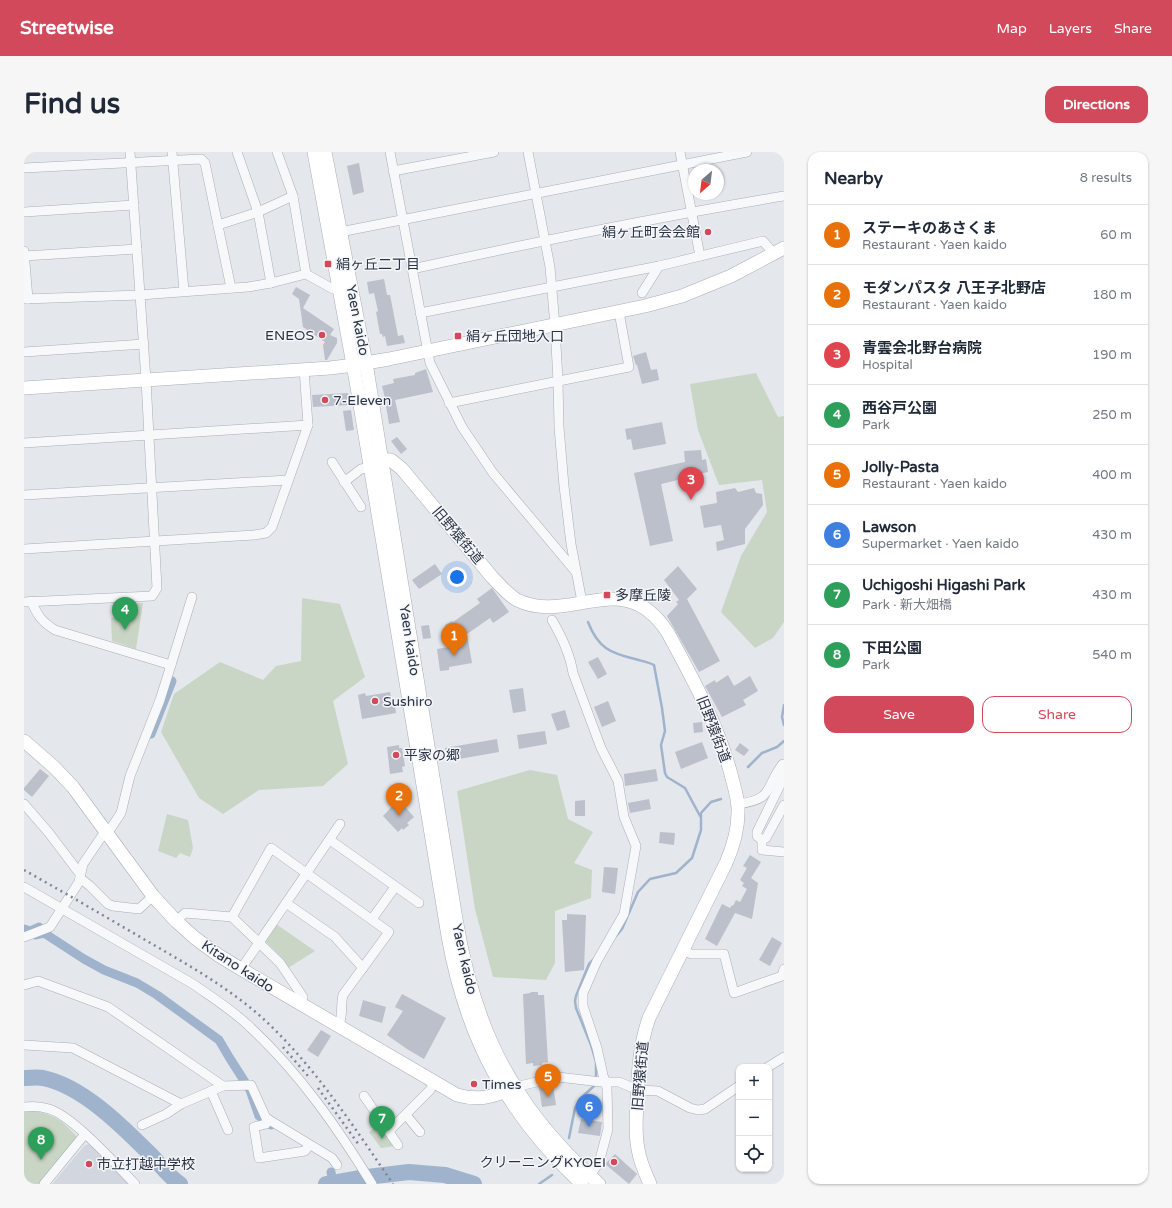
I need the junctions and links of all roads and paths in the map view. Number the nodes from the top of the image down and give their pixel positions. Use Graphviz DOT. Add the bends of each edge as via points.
graph roads {
  1 [pos="130,152"];
  2 [pos="237,152"];
  3 [pos="277,152"];
  4 [pos="314,152"];
  5 [pos="325,152"];
  6 [pos="390,152"];
  7 [pos="494,152"];
  8 [pos="528,152"];
  9 [pos="680,152"];
  10 [pos="747,152"];
  11 [pos="173,156"];
  12 [pos="131,162"];
  13 [pos="683,164"];
  14 [pos="24,168"];
  15 [pos="393,171"];
  16 [pos="535,194"];
  17 [pos="293,196"];
  18 [pos="784,196"];
  19 [pos="134,205"];
  20 [pos="691,211"];
  21 [pos="24,212"];
  22 [pos="258,212"];
  23 [pos="403,220"];
  24 [pos="218,225"];
  25 [pos="340,232"];
  26 [pos="545,240"];
  27 [pos="137,249"];
  28 [pos="24,251"];
  29 [pos="779,251"];
  30 [pos="24,256"];
  31 [pos="700,256"];
  32 [pos="659,266"];
  33 [pos="412,269"];
  34 [pos="306,274"];
  35 [pos="271,283"];
  36 [pos="551,287"];
  37 [pos="232,288"];
  38 [pos="340,288"];
  39 [pos="184,291"];
  40 [pos="642,292"];
  41 [pos="140,295"];
  42 [pos="26,299"];
  43 [pos="619,312"];
  44 [pos="420,313"];
  45 [pos="555,326"];
  46 [pos="144,344"];
  47 [pos="427,351"];
  48 [pos="24,352"];
  49 [pos="360,364"];
  50 [pos="304,369"];
  51 [pos="146,380"];
  52 [pos="558,381"];
  53 [pos="24,388"];
  54 [pos="449,403"];
  55 [pos="308,425"];
  56 [pos="148,436"];
  57 [pos="24,443"];
  58 [pos="332,462"];
  59 [pos="374,462"];
  60 [pos="288,480"];
  61 [pos="344,482"];
  62 [pos="152,487"];
  63 [pos="24,495"];
  64 [pos="361,507"];
  65 [pos="154,542"];
  66 [pos="24,549"];
  67 [pos="576,572"];
  68 [pos="192,597"];
  69 [pos="28,601"];
  70 [pos="582,602"];
  71 [pos="552,620"];
  72 [pos="171,665"];
  73 [pos="24,740"];
  74 [pos="783,764"];
  75 [pos="24,804"];
  76 [pos="738,804"];
  77 [pos="784,805"];
  78 [pos="340,824"];
  79 [pos="107,832"];
  80 [pos="330,840"];
  81 [pos="762,840"];
  82 [pos="784,852"];
  83 [pos="307,873"];
  84 [pos="80,876"];
  85 [pos="24,887"];
  86 [pos="395,887"];
  87 [pos="153,896"];
  88 [pos="286,903"];
  89 [pos="418,903"];
  90 [pos="62,909"];
  91 [pos="232,917"];
  92 [pos="372,919"];
  93 [pos="176,921"];
  94 [pos="24,937"];
  95 [pos="259,942"];
  96 [pos="682,951"];
  97 [pos="363,968"];
  98 [pos="241,969"];
  99 [pos="784,969"];
  100 [pos="24,985"];
  101 [pos="299,1004"];
  102 [pos="338,1026"];
  103 [pos="24,1045"];
  104 [pos="784,1056"];
  105 [pos="772,1064"];
  106 [pos="434,1082"];
  107 [pos="603,1082"];
  108 [pos="222,1086"];
  109 [pos="736,1088"];
  110 [pos="509,1090"];
  111 [pos="638,1090"];
  112 [pos="211,1091"];
  113 [pos="364,1096"];
  114 [pos="181,1104"];
  115 [pos="24,1107"];
  116 [pos="406,1115"];
  117 [pos="268,1119"];
  118 [pos="142,1125"];
  119 [pos="228,1130"];
  120 [pos="389,1132"];
  121 [pos="420,1132"];
  122 [pos="85,1134"];
  123 [pos="309,1144"];
  124 [pos="398,1145"];
  125 [pos="337,1165"];
  126 [pos="590,1181"];
  127 [pos="44,1184"];
  128 [pos="135,1184"];
  129 [pos="372,1184"];
  130 [pos="650,1184"];
  1 -- 12 [label="street"];
  2 -- 22 [label="street"];
  3 -- 17 [label="street"];
  4 -- 38 [label="main road, Yaen kaido"];
  5 -- 25 [label="main road, Yaen kaido"];
  6 -- 15 [label="street"];
  7 -- 15 [label="street"];
  8 -- 16 [label="street"];
  9 -- 13 [label="street"];
  10 -- 13 [label="street"];
  11 -- 12 [label="street"];
  11 -- 24 [label="street" via="201,159 205,163"];
  11 -- 39 [label="street"];
  12 -- 14 [label="street"];
  12 -- 19 [label="street"];
  13 -- 16 [label="street"];
  13 -- 20 [label="street"];
  15 -- 23 [label="street"];
  16 -- 23 [label="street"];
  16 -- 26 [label="street"];
  17 -- 22 [label="street"];
  17 -- 34 [label="street"];
  18 -- 20 [label="street"];
  19 -- 21 [label="street"];
  19 -- 27 [label="street"];
  20 -- 26 [label="street"];
  20 -- 31 [label="street"];
  22 -- 24 [label="street"];
  22 -- 35 [label="street"];
  23 -- 25 [label="street"];
  23 -- 33 [label="street"];
  24 -- 37 [label="street"];
  25 -- 49 [label="main road, Yaen kaido"];
  26 -- 33 [label="street"];
  26 -- 36 [label="street"];
  27 -- 30 [label="street"];
  27 -- 41 [label="street"];
  28 -- 30 [label="street"];
  29 -- 31 [label="street" via="763,240"];
  29 -- 43 [label="main road" via="731,276 682,296"];
  30 -- 42 [label="street"];
  31 -- 32 [label="street"];
  32 -- 36 [label="street"];
  32 -- 40 [label="street"];
  33 -- 44 [label="street"];
  34 -- 35 [label="street"];
  34 -- 38 [label="street" via="333,289"];
  35 -- 37 [label="street"];
  36 -- 44 [label="street"];
  36 -- 45 [label="street"];
  37 -- 39 [label="street"];
  38 -- 49 [label="main road, Yaen kaido"];
  39 -- 41 [label="street"];
  41 -- 42 [label="street"];
  41 -- 46 [label="street"];
  43 -- 45 [label="main road"];
  43 -- 52 [label="street" via="629,367"];
  44 -- 47 [label="street"];
  45 -- 47 [label="main road"];
  45 -- 52 [label="street"];
  46 -- 48 [label="street"];
  46 -- 51 [label="street"];
  47 -- 49 [label="main road"];
  47 -- 54 [label="street"];
  49 -- 50 [label="main road"];
  49 -- 59 [label="main road, Yaen kaido"];
  50 -- 51 [label="main road"];
  50 -- 55 [label="street"];
  51 -- 53 [label="main road"];
  51 -- 56 [label="street"];
  52 -- 54 [label="street"];
  52 -- 67 [label="street" via="564,486"];
  54 -- 67 [label="street" via="493,473"];
  55 -- 56 [label="street"];
  55 -- 60 [label="street"];
  56 -- 57 [label="street"];
  56 -- 62 [label="street"];
  58 -- 61 [label="street"];
  59 -- 61 [label="street"];
  59 -- 70 [label="main road, 旧野猿街道" via="391,460 398,464 506,593 530,604 554,606"];
  59 -- 110 [label="main road, Yaen kaido" via="405,607 462,958 472,993"];
  60 -- 62 [label="street"];
  60 -- 65 [label="street" via="272,527 266,533"];
  61 -- 64 [label="street"];
  62 -- 63 [label="street"];
  62 -- 65 [label="street"];
  65 -- 66 [label="street"];
  65 -- 69 [label="street" via="156,588 152,596"];
  67 -- 70 [label="street"];
  68 -- 72 [label="street"];
  69 -- 72 [label="street" via="45,624 55,630"];
  70 -- 76 [label="main road, 旧野猿街道" via="619,599 637,605 652,614 663,625 723,746"];
  71 -- 107 [label="street" via="568,651 573,673 601,748 618,781 624,817 636,846 624,914 598,958 583,993 583,1006 597,1048"];
  72 -- 79 [label="street" via="130,776 121,813"];
  73 -- 79 [label="main road, Kitano kaido" via="73,787"];
  74 -- 76 [label="street" via="765,795 757,800"];
  74 -- 81 [label="street" via="783,779 758,832 757,836"];
  75 -- 84 [label="street"];
  76 -- 96 [label="main road, 旧野猿街道" via="738,821 730,855"];
  77 -- 81 [label="street" via="766,838"];
  78 -- 80 [label="street"];
  79 -- 84 [label="street" via="83,864"];
  79 -- 87 [label="main road, Kitano kaido"];
  80 -- 83 [label="street"];
  80 -- 86 [label="street"];
  81 -- 82 [label="street" via="762,850"];
  83 -- 88 [label="street"];
  83 -- 91 [label="street" via="272,848"];
  83 -- 92 [label="street"];
  84 -- 87 [label="street" via="113,906 139,909"];
  84 -- 90 [label="street"];
  85 -- 90 [label="street"];
  86 -- 89 [label="street"];
  86 -- 92 [label="street"];
  87 -- 93 [label="main road, Kitano kaido"];
  88 -- 95 [label="street"];
  88 -- 97 [label="street" via="335,937"];
  90 -- 94 [label="street" via="50,928"];
  90 -- 129 [label="street" via="193,984 250,1027 317,1100"];
  91 -- 93 [label="street" via="184,913"];
  91 -- 95 [label="street"];
  92 -- 97 [label="street" via="389,932"];
  93 -- 98 [label="main road, Kitano kaido" via="218,955"];
  95 -- 98 [label="street"];
  95 -- 101 [label="street" via="280,963 302,997"];
  96 -- 99 [label="street" via="692,954 724,954 734,993 782,976"];
  96 -- 111 [label="main road, 旧野猿街道" via="646,1027 640,1051"];
  97 -- 102 [label="street" via="343,995 342,1020"];
  98 -- 101 [label="main road, Kitano kaido"];
  100 -- 108 [label="street" via="38,981 108,1007"];
  101 -- 102 [label="main road, Kitano kaido"];
  102 -- 106 [label="main road, Kitano kaido"];
  103 -- 114 [label="street" via="73,1048"];
  104 -- 105 [label="street"];
  106 -- 110 [label="main road, Kitano kaido" via="468,1098 485,1098"];
  106 -- 116 [label="street" via="430,1090"];
  107 -- 110 [label="street" via="558,1077"];
  107 -- 111 [label="street" via="618,1082"];
  107 -- 126 [label="street" via="607,1088 608,1130 599,1163"];
  108 -- 112 [label="street"];
  108 -- 117 [label="street" via="251,1084"];
  109 -- 111 [label="street" via="705,1109 698,1110 658,1091"];
  110 -- 126 [label="main road, Yaen kaido"];
  111 -- 130 [label="main road, 旧野猿街道" via="638,1149"];
  112 -- 114 [label="street"];
  112 -- 119 [label="street"];
  113 -- 120 [label="street"];
  114 -- 118 [label="street"];
  115 -- 122 [label="street" via="50,1109"];
  116 -- 120 [label="street"];
  116 -- 121 [label="street"];
  117 -- 123 [label="street"];
  117 -- 123 [label="street" via="266,1124 254,1127 260,1158 305,1151"];
  120 -- 124 [label="street"];
  122 -- 127 [label="street"];
  122 -- 128 [label="street"];
  123 -- 125 [label="street" via="332,1158"];
}
